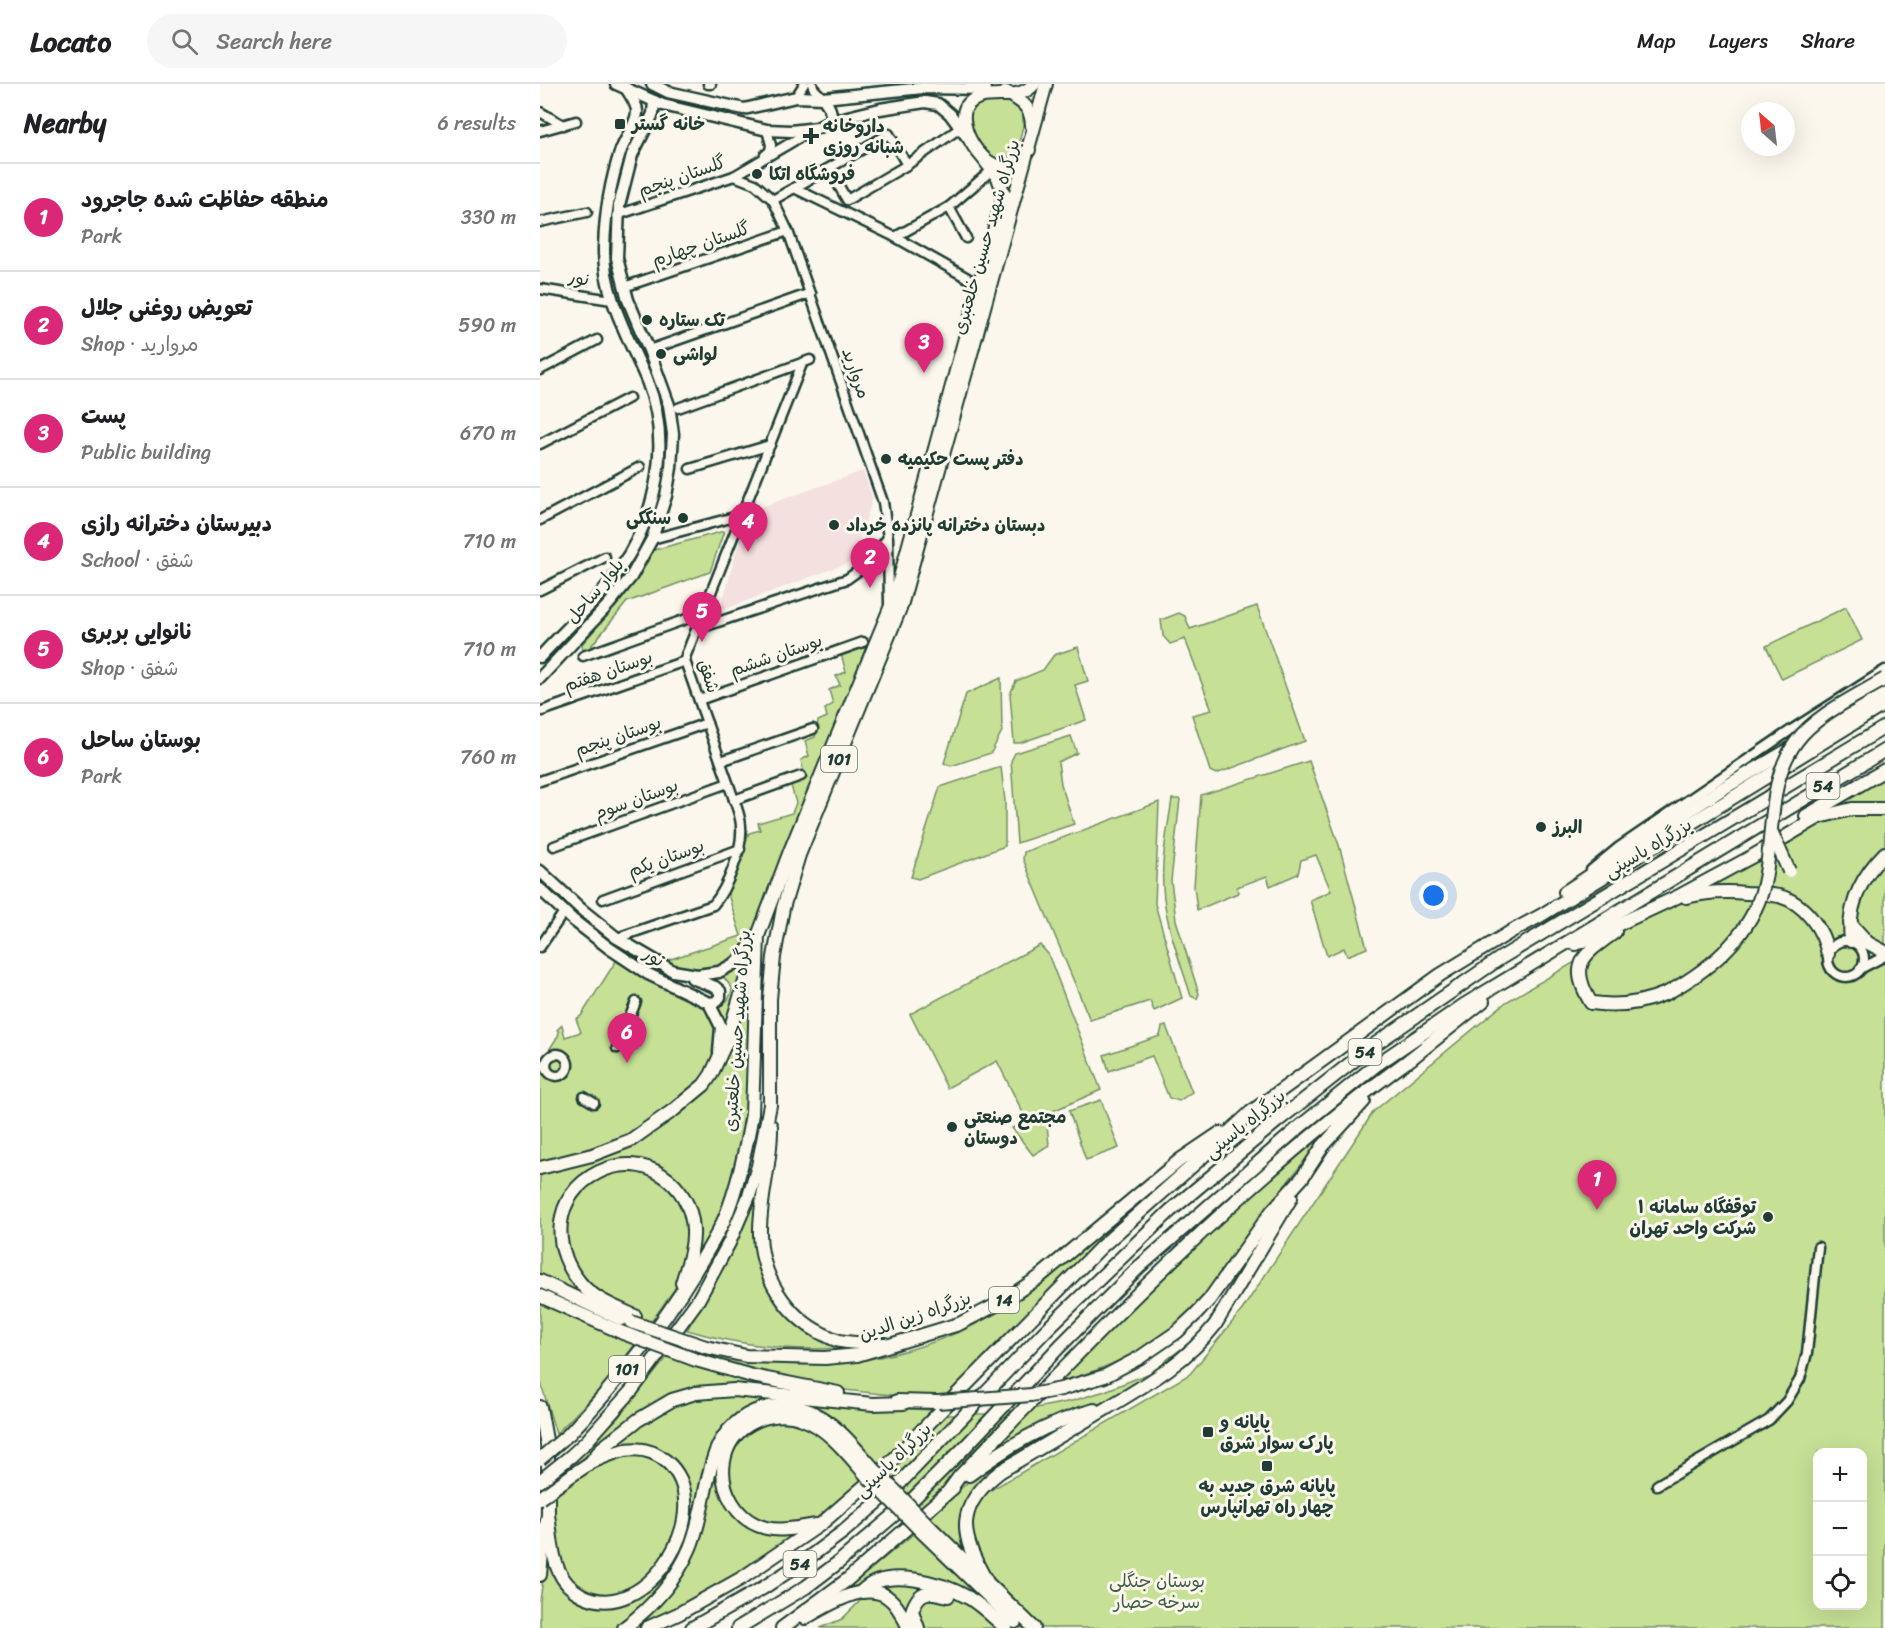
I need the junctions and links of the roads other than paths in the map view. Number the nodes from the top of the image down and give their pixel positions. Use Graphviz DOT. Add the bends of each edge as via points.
graph roads {
  1 [pos="652,84"];
  2 [pos="804,84"];
  3 [pos="812,84"];
  4 [pos="1034,84"];
  5 [pos="1046,84"];
  6 [pos="621,86"];
  7 [pos="985,88"];
  8 [pos="1005,91"];
  9 [pos="796,97"];
  10 [pos="823,98"];
  11 [pos="654,101"];
  12 [pos="540,112"];
  13 [pos="576,121"];
  14 [pos="831,121"];
  15 [pos="563,125"];
  16 [pos="817,128"];
  17 [pos="960,128"];
  18 [pos="767,130"];
  19 [pos="540,131"];
  20 [pos="1032,136"];
  21 [pos="970,141"];
  22 [pos="1029,150"];
  23 [pos="980,154"];
  24 [pos="758,162"];
  25 [pos="907,165"];
  26 [pos="829,169"];
  27 [pos="992,170"];
  28 [pos="734,177"];
  29 [pos="794,189"];
  30 [pos="773,200"];
  31 [pos="949,207"];
  32 [pos="587,212"];
  33 [pos="617,215"];
  34 [pos="540,222"];
  35 [pos="788,231"];
  36 [pos="895,237"];
  37 [pos="966,238"];
  38 [pos="981,285"];
  39 [pos="624,288"];
  40 [pos="540,289"];
  41 [pos="811,293"];
  42 [pos="612,300"];
  43 [pos="628,300"];
  44 [pos="597,340"];
  45 [pos="649,350"];
  46 [pos="540,370"];
  47 [pos="629,398"];
  48 [pos="678,408"];
  49 [pos="540,444"];
  50 [pos="770,445"];
  51 [pos="640,467"];
  52 [pos="690,469"];
  53 [pos="742,514"];
  54 [pos="540,519"];
  55 [pos="888,538"];
  56 [pos="652,539"];
  57 [pos="635,544"];
  58 [pos="605,557"];
  59 [pos="540,590"];
  60 [pos="889,608"];
  61 [pos="703,613"];
  62 [pos="697,629"];
  63 [pos="863,642"];
  64 [pos="544,645"];
  65 [pos="584,656"];
  66 [pos="540,657"];
  67 [pos="685,662"];
  68 [pos="1885,669"];
  69 [pos="540,678"];
  70 [pos="1885,679"];
  71 [pos="1885,693"];
  72 [pos="699,700"];
  73 [pos="1885,704"];
  74 [pos="542,711"];
  75 [pos="707,723"];
  76 [pos="1885,727"];
  77 [pos="813,729"];
  78 [pos="1885,750"];
  79 [pos="721,761"];
  80 [pos="1885,770"];
  81 [pos="801,776"];
  82 [pos="540,781"];
  83 [pos="729,783"];
  84 [pos="734,800"];
  85 [pos="1885,809"];
  86 [pos="1771,829"];
  87 [pos="554,846"];
  88 [pos="740,849"];
  89 [pos="1885,853"];
  90 [pos="540,871"];
  91 [pos="1789,871"];
  92 [pos="1574,886"];
  93 [pos="540,889"];
  94 [pos="1691,889"];
  95 [pos="603,899"];
  96 [pos="1667,902"];
  97 [pos="564,912"];
  98 [pos="1642,913"];
  99 [pos="1850,923"];
  100 [pos="1512,931"];
  101 [pos="758,936"];
  102 [pos="617,938"];
  103 [pos="1851,941"];
  104 [pos="540,947"];
  105 [pos="609,948"];
  106 [pos="1828,954"];
  107 [pos="1885,954"];
  108 [pos="1860,969"];
  109 [pos="1521,970"];
  110 [pos="674,971"];
  111 [pos="1508,978"];
  112 [pos="636,1002"];
  113 [pos="709,1003"];
  114 [pos="617,1048"];
  115 [pos="1413,1057"];
  116 [pos="717,1063"];
  117 [pos="584,1098"];
  118 [pos="594,1103"];
  119 [pos="770,1105"];
  120 [pos="1251,1112"];
  121 [pos="540,1168"];
  122 [pos="1302,1178"];
  123 [pos="1818,1246"];
  124 [pos="540,1281"];
  125 [pos="540,1296"];
  126 [pos="678,1299"];
  127 [pos="633,1319"];
  128 [pos="896,1344"];
  129 [pos="904,1403"];
  130 [pos="1109,1406"];
  131 [pos="540,1407"];
  132 [pos="540,1458"];
  133 [pos="590,1463"];
  134 [pos="871,1473"];
  135 [pos="540,1481"];
  136 [pos="1657,1485"];
  137 [pos="948,1492"];
  138 [pos="540,1498"];
  139 [pos="548,1515"];
  140 [pos="821,1524"];
  141 [pos="927,1530"];
  142 [pos="540,1575"];
  143 [pos="986,1580"];
  144 [pos="862,1591"];
  145 [pos="624,1628"];
  146 [pos="647,1628"];
  147 [pos="692,1628"];
  148 [pos="738,1628"];
  149 [pos="784,1628"];
  150 [pos="909,1628"];
  151 [pos="918,1628"];
  152 [pos="995,1628"];
  153 [pos="1006,1628"];
  154 [pos="1022,1628"];
  155 [pos="1034,1628"];
  1 -- 9 [label="main road" via="668,92 744,109"];
  2 -- 9 [label="street"];
  3 -- 10 [label="street"];
  4 -- 8 [label="highway" via="1021,91"];
  5 -- 20 [label="highway, بزرگراه شهید حسین خلعتبری / 101"];
  6 -- 11 [label="main road"];
  6 -- 42 [label="main road, بلوار ساحل" via="637,112 621,151 604,219 604,260"];
  7 -- 8 [label="highway"];
  7 -- 10 [label="main road" via="923,88"];
  7 -- 21 [label="highway, 101" via="972,96 963,112"];
  8 -- 20 [label="highway" via="1030,111"];
  9 -- 10 [label="main road"];
  10 -- 14 [label="main road" via="830,106"];
  11 -- 18 [label="main road"];
  11 -- 33 [label="main road, بلوار ساحل" via="654,114 632,155"];
  12 -- 15 [label="street"];
  13 -- 15 [label="street"];
  14 -- 16 [label="main road"];
  14 -- 17 [label="main road" via="925,102 938,104"];
  15 -- 19 [label="street"];
  16 -- 18 [label="main road"];
  16 -- 24 [label="street, گلستان پنجم"];
  17 -- 21 [label="main road"];
  17 -- 25 [label="street"];
  18 -- 24 [label="street" via="770,151"];
  20 -- 22 [label="highway, بزرگراه شهید حسین خلعتبری / 101"];
  21 -- 23 [label="highway, 101"];
  22 -- 23 [label="highway" via="1015,163 1000,167"];
  22 -- 119 [label="highway, بزرگراه شهید حسین خلعتبری / 101" via="901,606 800,855 783,908 770,999"];
  23 -- 27 [label="highway, بزرگراه شهید حسین خلعتبری / 101"];
  24 -- 28 [label="street, گلستان پنجم"];
  25 -- 26 [label="street" via="847,200"];
  25 -- 26 [label="street" via="889,134"];
  26 -- 29 [label="street"];
  27 -- 31 [label="street"];
  27 -- 38 [label="highway, بزرگراه شهید حسین خلعتبری / 101" via="1004,194"];
  28 -- 30 [label="street, مروارید" via="755,184"];
  28 -- 33 [label="street, گلستان پنجم"];
  29 -- 30 [label="street"];
  29 -- 36 [label="street"];
  30 -- 35 [label="street, مروارید"];
  31 -- 36 [label="street"];
  31 -- 37 [label="street"];
  32 -- 34 [label="street"];
  33 -- 39 [label="main road, بلوار ساحل" via="617,258"];
  35 -- 39 [label="street, گلستان چهارم"];
  35 -- 41 [label="street, مروارید"];
  36 -- 38 [label="street"];
  38 -- 60 [label="highway, بزرگراه شهید حسین خلعتبری / 101"];
  39 -- 43 [label="main road, بلوار ساحل"];
  40 -- 42 [label="street, نور"];
  41 -- 45 [label="street"];
  41 -- 55 [label="street, مروارید" via="883,502"];
  42 -- 43 [label="main road"];
  42 -- 57 [label="main road, بلوار ساحل" via="653,398 659,433 654,492"];
  43 -- 45 [label="main road, بلوار ساحل"];
  44 -- 46 [label="street"];
  45 -- 56 [label="main road, بلوار ساحل" via="669,405 673,434 666,496"];
  47 -- 49 [label="street"];
  48 -- 50 [label="street, شفق" via="806,362"];
  50 -- 52 [label="street"];
  50 -- 53 [label="street, شفق"];
  51 -- 54 [label="street"];
  53 -- 56 [label="street"];
  53 -- 61 [label="street, شفق"];
  55 -- 60 [label="street, مروارید"];
  55 -- 62 [label="street" via="865,566 847,579"];
  56 -- 57 [label="main road"];
  56 -- 69 [label="main road, بلوار ساحل" via="631,577"];
  57 -- 64 [label="main road, بلوار ساحل" via="600,594"];
  58 -- 59 [label="street"];
  60 -- 101 [label="highway, بزرگراه شهید حسین خلعتبری / 101"];
  61 -- 62 [label="street, شفق"];
  61 -- 65 [label="street"];
  62 -- 67 [label="street, شفق"];
  63 -- 72 [label="street, بوستان ششم"];
  64 -- 66 [label="main road, بلوار ساحل"];
  67 -- 72 [label="street, شفق"];
  67 -- 74 [label="street, بوستان هفتم"];
  68 -- 92 [label="street" via="1619,847"];
  70 -- 86 [label="highway, bridge" via="1816,722 1795,743 1777,782"];
  71 -- 92 [label="highway" via="1722,789"];
  72 -- 75 [label="street, شفق"];
  73 -- 100 [label="highway"];
  75 -- 79 [label="street, شفق"];
  75 -- 82 [label="street, بوستان پنجم"];
  76 -- 147 [label="highway, بزرگراه یاسینی / 54" via="1499,959 1371,1047 1170,1212 1047,1329 898,1485 851,1526 763,1588"];
  77 -- 79 [label="street"];
  78 -- 109 [label="highway, بزرگراه یاسینی / 54"];
  79 -- 83 [label="street, شفق"];
  80 -- 94 [label="highway" via="1750,849"];
  81 -- 84 [label="street"];
  83 -- 84 [label="street, شفق"];
  83 -- 87 [label="street, بوستان سوم"];
  84 -- 88 [label="street, شفق" via="741,828"];
  85 -- 94 [label="highway" via="1852,809 1819,817"];
  86 -- 91 [label="highway, bridge"];
  86 -- 98 [label="highway, bridge" via="1759,900 1722,954 1702,972 1667,993 1638,1002 1592,1003 1579,975 1582,962 1591,950"];
  88 -- 95 [label="street, بوستان یکم"];
  88 -- 102 [label="street, شفق" via="722,895 713,905"];
  89 -- 99 [label="highway" via="1859,888"];
  90 -- 102 [label="main road, نور"];
  92 -- 100 [label="highway"];
  93 -- 97 [label="main road, نور"];
  94 -- 96 [label="highway"];
  96 -- 98 [label="highway"];
  96 -- 106 [label="highway" via="1723,891 1781,897 1809,915 1821,932"];
  97 -- 104 [label="street"];
  97 -- 105 [label="main road, نور"];
  98 -- 109 [label="highway"];
  99 -- 103 [label="highway"];
  99 -- 107 [label="highway" via="1868,943"];
  100 -- 120 [label="highway" via="1440,975"];
  101 -- 110 [label="main road, نور" via="737,962 718,972 697,975"];
  101 -- 116 [label="highway"];
  101 -- 126 [label="highway, بزرگراه شهید حسین خلعتبری / 101" via="754,1090 748,1139 726,1215"];
  102 -- 105 [label="main road"];
  102 -- 110 [label="main road, نور"];
  103 -- 106 [label="street" via="1834,944"];
  103 -- 108 [label="street" via="1863,953"];
  105 -- 113 [label="main road, نور" via="648,974"];
  106 -- 108 [label="street" via="1831,969 1840,976 1851,976"];
  107 -- 108 [label="street"];
  109 -- 111 [label="highway, بزرگراه یاسینی / 54"];
  110 -- 113 [label="main road" via="720,991 716,1002"];
  111 -- 115 [label="highway"];
  111 -- 148 [label="highway, بزرگراه یاسینی / 54" via="1424,1030 1297,1129 1139,1267 913,1499 806,1587"];
  112 -- 114 [label="street"];
  113 -- 116 [label="main road" via="722,1027"];
  115 -- 122 [label="highway" via="1342,1124"];
  115 -- 137 [label="highway" via="1315,1133 1189,1245 1122,1308"];
  116 -- 121 [label="highway" via="704,1085 691,1097 631,1140"];
  117 -- 118 [label="street"];
  119 -- 128 [label="highway" via="771,1142 760,1234 765,1265 776,1291 810,1328 839,1341"];
  119 -- 135 [label="highway, بزرگراه شهید حسین خلعتبری / 101, bridge" via="746,1205 703,1291 632,1390 571,1456"];
  120 -- 128 [label="highway, بزرگراه زین الدین / 14" via="1180,1160 1019,1291 960,1324"];
  120 -- 140 [label="highway" via="1101,1247 884,1469"];
  122 -- 129 [label="highway, bridge" via="1272,1211 1209,1300 1176,1332 1139,1358 1105,1376 1061,1389 1022,1396"];
  122 -- 130 [label="highway" via="1203,1341 1166,1372"];
  123 -- 136 [label="street" via="1808,1353 1800,1379 1787,1401 1769,1420"];
  124 -- 127 [label="highway"];
  125 -- 129 [label="highway, bridge" via="696,1360 825,1392"];
  126 -- 127 [label="highway" via="693,1240 691,1212 685,1198 675,1184 656,1170 633,1165 606,1168 584,1181 568,1201 561,1218 561,1246 569,1268 585,1288"];
  126 -- 132 [label="highway, بزرگراه شهید حسین خلعتبری / 101, bridge" via="620,1378 569,1434"];
  127 -- 128 [label="highway, بزرگراه زین الدین / 14, bridge" via="655,1326 666,1335 746,1356 825,1358 857,1355"];
  129 -- 133 [label="highway" via="873,1404 734,1390 696,1393 672,1400 644,1416 602,1448"];
  130 -- 137 [label="highway" via="1038,1431 991,1459"];
  130 -- 143 [label="highway" via="1000,1471 972,1500 967,1512 967,1537"];
  131 -- 139 [label="highway" via="548,1451"];
  133 -- 138 [label="highway, bridge"];
  133 -- 139 [label="highway" via="621,1449 633,1448 658,1454 673,1468 681,1484 685,1510 681,1533 665,1567 650,1583 623,1598 586,1598 566,1583 559,1572"];
  134 -- 140 [label="highway" via="827,1435 792,1415 770,1416 741,1430 724,1459 726,1491 736,1508 766,1528"];
  134 -- 141 [label="highway, bridge"];
  134 -- 145 [label="highway" via="833,1426 807,1410 774,1406 746,1415 731,1427 717,1450 697,1528 683,1563 658,1598"];
  137 -- 149 [label="highway" via="847,1580"];
  139 -- 142 [label="highway"];
  140 -- 146 [label="highway" via="742,1578"];
  141 -- 143 [label="highway"];
  141 -- 154 [label="highway"];
  143 -- 155 [label="highway"];
  144 -- 149 [label="highway"];
  144 -- 150 [label="highway" via="889,1598"];
  144 -- 153 [label="highway" via="875,1583 898,1578 934,1583 970,1599"];
  151 -- 152 [label="highway" via="914,1604 922,1594 933,1592 963,1604"];
}
